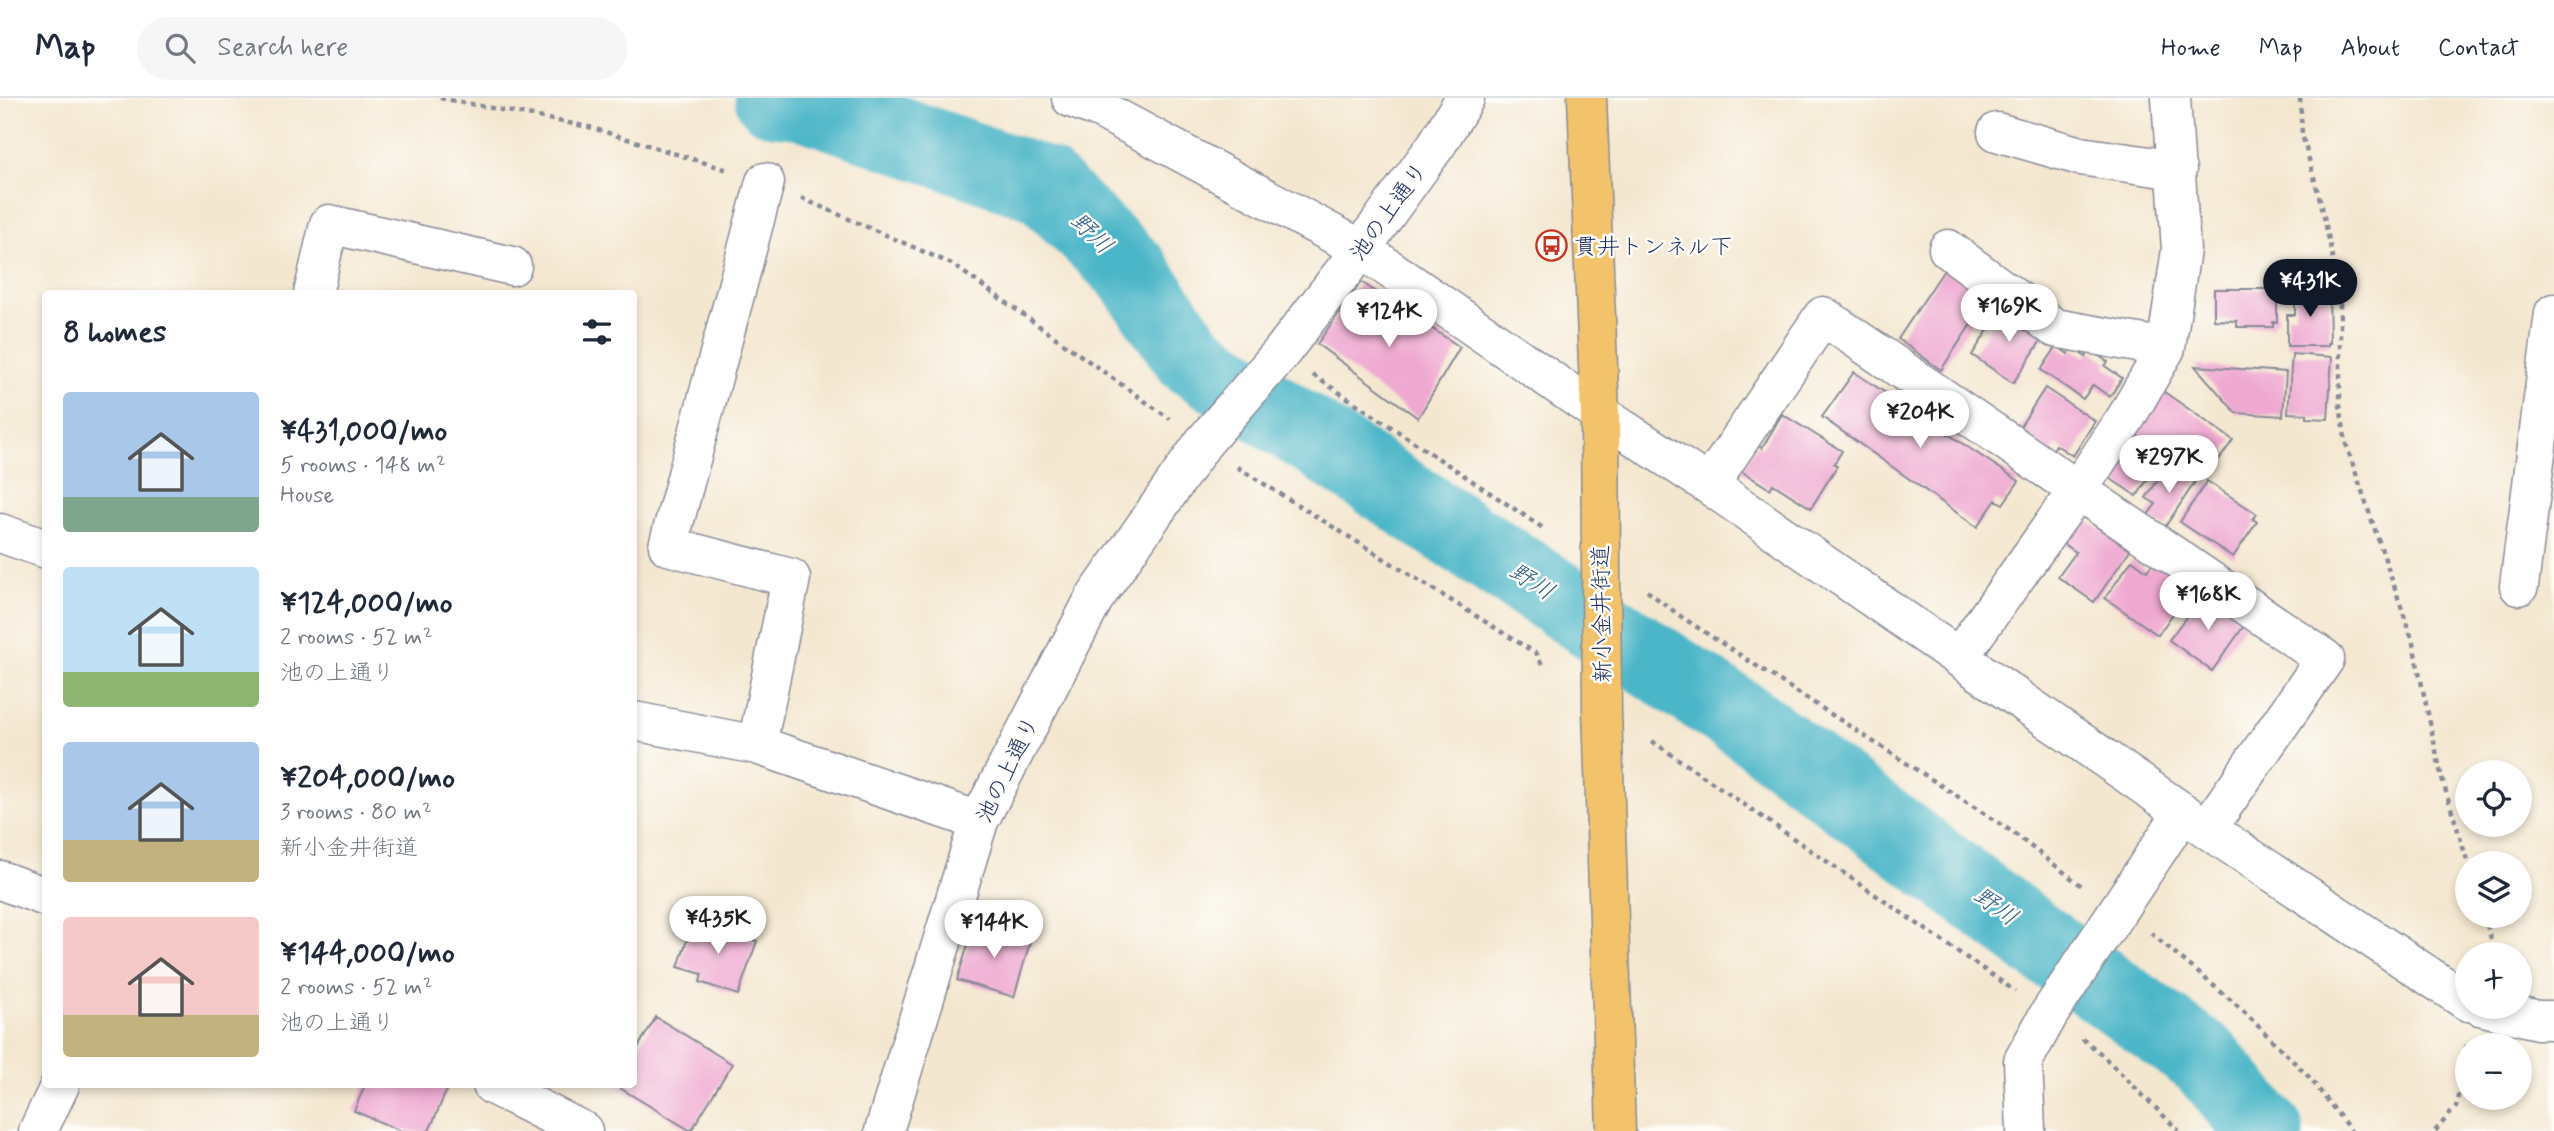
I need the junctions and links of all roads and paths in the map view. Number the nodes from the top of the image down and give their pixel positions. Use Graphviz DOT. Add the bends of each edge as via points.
graph roads {
  1 [pos="440,98"];
  2 [pos="1071,98"];
  3 [pos="1465,98"];
  4 [pos="1587,98"];
  5 [pos="2171,98"];
  6 [pos="2300,98"];
  7 [pos="1997,132"];
  8 [pos="2177,170"];
  9 [pos="765,182"];
  10 [pos="1361,249"];
  11 [pos="1948,249"];
  12 [pos="512,266"];
  13 [pos="314,290"];
  14 [pos="2554,313"];
  15 [pos="2166,348"];
  16 [pos="1281,353"];
  17 [pos="1600,414"];
  18 [pos="1203,443"];
  19 [pos="1709,485"];
  20 [pos="2077,491"];
  21 [pos="1543,528"];
  22 [pos="4,534"];
  23 [pos="42,548"];
  24 [pos="2519,586"];
  25 [pos="1647,591"];
  26 [pos="1959,657"];
  27 [pos="1543,667"];
  28 [pos="637,722"];
  29 [pos="1652,741"];
  30 [pos="757,745"];
  31 [pos="979,821"];
  32 [pos="2195,821"];
  33 [pos="2464,851"];
  34 [pos="0,880"];
  35 [pos="42,896"];
  36 [pos="2116,912"];
  37 [pos="2455,1001"];
  38 [pos="2049,1014"];
  39 [pos="2471,1019"];
  40 [pos="2529,1019"];
  41 [pos="2554,1020"];
  42 [pos="59,1088"];
  43 [pos="498,1088"];
  44 [pos="38,1131"];
  45 [pos="583,1131"];
  46 [pos="884,1131"];
  47 [pos="1616,1131"];
  48 [pos="2026,1131"];
  49 [pos="2179,1131"];
  50 [pos="2351,1131"];
  51 [pos="2435,1131"];
  1 -- 9 [label="path" via="589,127"];
  2 -- 10 [label="street" via="1112,115"];
  3 -- 10 [label="street, 池の上通り"];
  4 -- 17 [label="main road, 新小金井街道"];
  5 -- 8 [label="street"];
  6 -- 33 [label="path" via="2302,134 2340,292 2340,405 2346,444 2412,639 2442,779"];
  7 -- 8 [label="street" via="2080,156"];
  8 -- 15 [label="street" via="2181,250"];
  9 -- 18 [label="path" via="952,264"];
  9 -- 30 [label="street" via="668,546 791,578"];
  10 -- 16 [label="street, 池の上通り"];
  10 -- 17 [label="street"];
  11 -- 15 [label="street" via="2055,328"];
  12 -- 13 [label="street" via="329,224"];
  14 -- 24 [label="street"];
  15 -- 20 [label="street"];
  16 -- 18 [label="street, 池の上通り"];
  16 -- 21 [label="path"];
  17 -- 19 [label="street"];
  17 -- 47 [label="main road, 新小金井街道" via="1602,710"];
  18 -- 27 [label="path" via="1537,654"];
  18 -- 31 [label="street, 池の上通り" via="1094,599"];
  19 -- 20 [label="street" via="1823,316"];
  19 -- 26 [label="street"];
  20 -- 26 [label="street"];
  20 -- 32 [label="street" via="2325,659"];
  22 -- 23 [label="street"];
  25 -- 36 [label="path" via="2011,831"];
  26 -- 32 [label="street"];
  28 -- 30 [label="street"];
  29 -- 38 [label="path"];
  30 -- 31 [label="street"];
  31 -- 46 [label="street, 池の上通り"];
  32 -- 36 [label="street"];
  32 -- 37 [label="street"];
  34 -- 35 [label="street"];
  36 -- 38 [label="street"];
  36 -- 50 [label="path" via="2145,928 2239,1007 2310,1078"];
  38 -- 48 [label="street" via="2023,1061"];
  38 -- 49 [label="path" via="2097,1049"];
  39 -- 51 [label="path" via="2456,1107"];
  40 -- 41 [label="street"];
  42 -- 44 [label="street"];
  43 -- 45 [label="street"];
}
